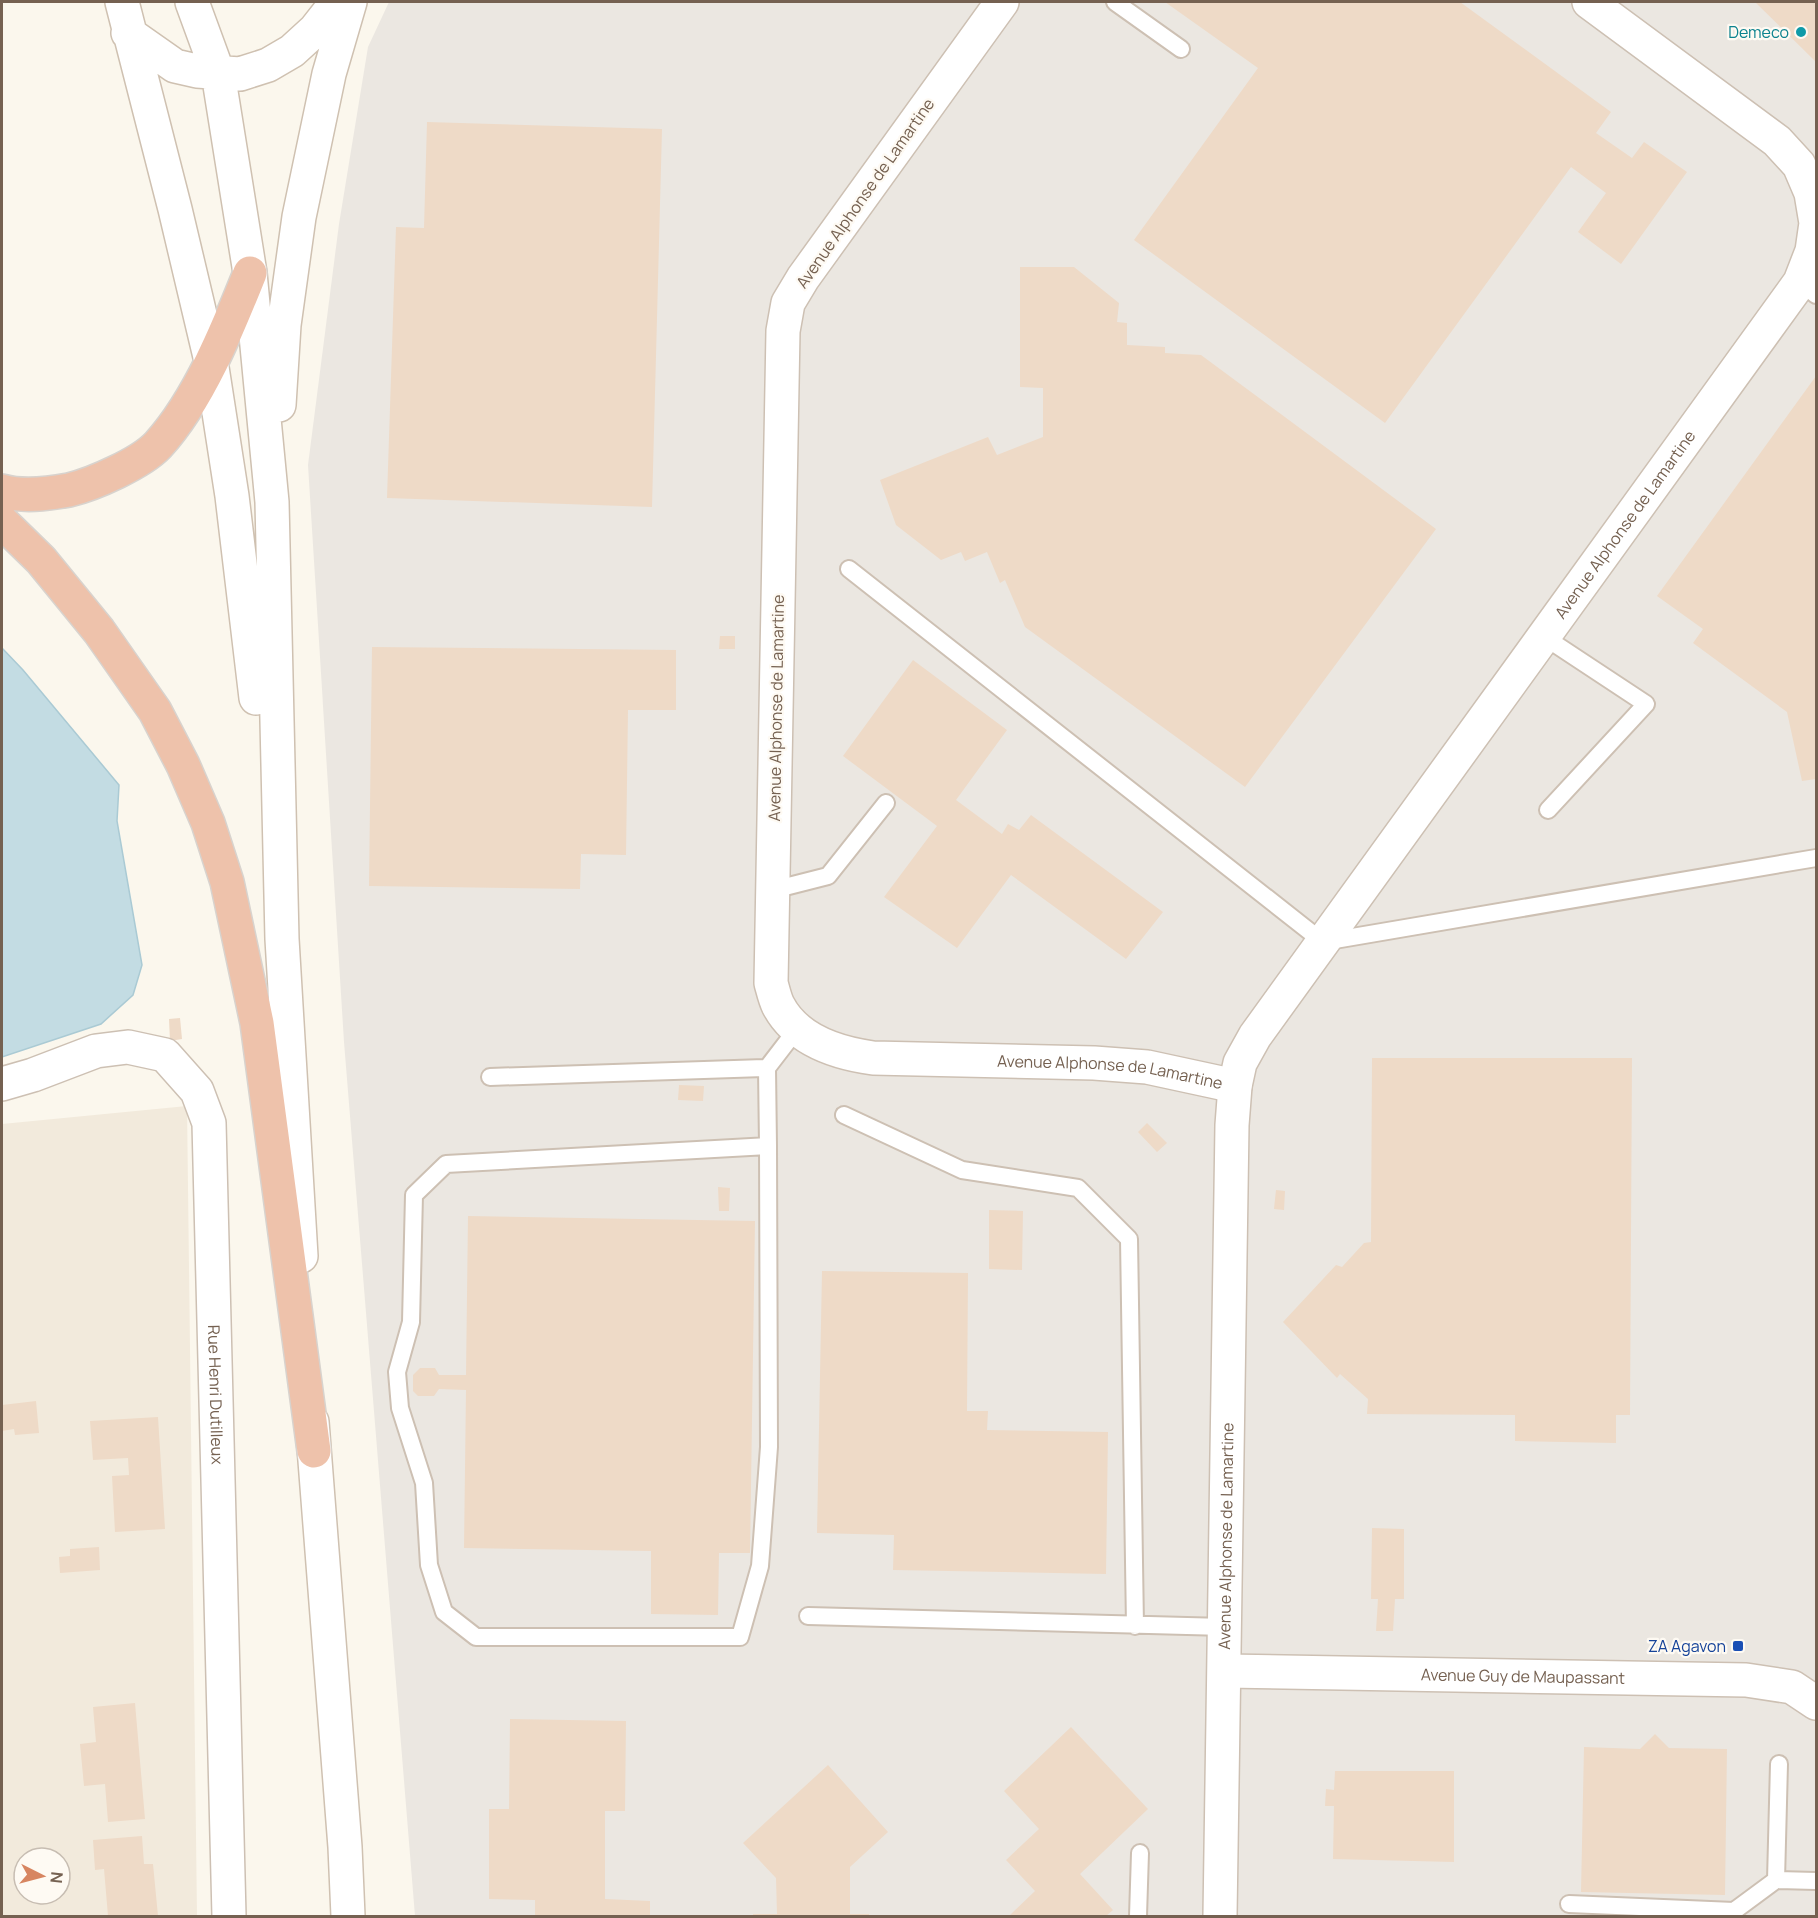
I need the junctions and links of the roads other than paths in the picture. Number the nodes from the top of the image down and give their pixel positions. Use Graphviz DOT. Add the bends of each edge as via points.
graph roads {
  1 [pos="122,2"];
  2 [pos="192,2"];
  3 [pos="337,2"];
  4 [pos="350,2"];
  5 [pos="1002,2"];
  6 [pos="1115,2"];
  7 [pos="1589,2"];
  8 [pos="128,33"];
  9 [pos="1181,49"];
  10 [pos="219,73"];
  11 [pos="250,273"];
  12 [pos="1808,289"];
  13 [pos="211,361"];
  14 [pos="2,491"];
  15 [pos="272,502"];
  16 [pos="2,522"];
  17 [pos="849,569"];
  18 [pos="1543,636"];
  19 [pos="885,804"];
  20 [pos="1548,810"];
  21 [pos="1816,858"];
  22 [pos="773,890"];
  23 [pos="282,939"];
  24 [pos="1323,942"];
  25 [pos="797,1029"];
  26 [pos="767,1068"];
  27 [pos="490,1077"];
  28 [pos="2,1084"];
  29 [pos="1235,1086"];
  30 [pos="844,1115"];
  31 [pos="768,1146"];
  32 [pos="314,1451"];
  33 [pos="808,1616"];
  34 [pos="1135,1626"];
  35 [pos="1225,1627"];
  36 [pos="1225,1671"];
  37 [pos="1816,1702"];
  38 [pos="1779,1764"];
  39 [pos="345,1847"];
  40 [pos="1140,1853"];
  41 [pos="1776,1880"];
  42 [pos="1816,1881"];
  43 [pos="1569,1904"];
  44 [pos="229,1917"];
  45 [pos="348,1917"];
  46 [pos="357,1917"];
  47 [pos="1138,1917"];
  48 [pos="1220,1917"];
  1 -- 8 [label="street"];
  2 -- 10 [label="street"];
  3 -- 10 [label="street" via="292,51 268,65 240,74"];
  4 -- 15 [label="street" via="329,74 299,217 284,325"];
  5 -- 22 [label="street, Avenue Alphonse de Lamartine" via="788,303 783,331"];
  6 -- 9 [label="lane"];
  7 -- 12 [label="street, Avenue Alphonse de Lamartine" via="1777,141 1799,165 1811,192 1816,223"];
  8 -- 10 [label="street" via="175,66"];
  8 -- 13 [label="street"];
  10 -- 11 [label="street"];
  11 -- 13 [label="highway"];
  11 -- 15 [label="street"];
  12 -- 18 [label="street, Avenue Alphonse de Lamartine"];
  13 -- 14 [label="highway" via="186,409 157,447 134,462 87,486 50,494"];
  13 -- 23 [label="street" via="250,638"];
  15 -- 23 [label="street"];
  16 -- 32 [label="highway" via="41,560 99,631 155,711 208,823 227,882 257,1023"];
  17 -- 24 [label="lane"];
  18 -- 20 [label="lane" via="1646,704"];
  18 -- 24 [label="street, Avenue Alphonse de Lamartine"];
  19 -- 22 [label="lane" via="828,876"];
  21 -- 24 [label="lane"];
  22 -- 25 [label="street, Avenue Alphonse de Lamartine" via="771,983 778,1006"];
  23 -- 32 [label="street"];
  24 -- 29 [label="street, Avenue Alphonse de Lamartine" via="1255,1036 1240,1063"];
  25 -- 26 [label="lane"];
  25 -- 29 [label="street, Avenue Alphonse de Lamartine" via="847,1055 1094,1063 1147,1068"];
  26 -- 27 [label="lane"];
  26 -- 31 [label="lane"];
  28 -- 44 [label="street, Rue Henri Dutilleux" via="96,1051 128,1047 165,1055 197,1091 209,1123"];
  29 -- 35 [label="street, Avenue Alphonse de Lamartine"];
  30 -- 34 [label="lane" via="962,1170 1078,1188 1129,1239"];
  31 -- 31 [label="lane" via="446,1164 414,1195 411,1322 397,1372 400,1408 424,1484 429,1565 444,1612 476,1636 740,1637 760,1566 769,1447"];
  32 -- 39 [label="street"];
  33 -- 34 [label="lane"];
  34 -- 35 [label="lane"];
  35 -- 36 [label="street, Avenue Alphonse de Lamartine"];
  36 -- 37 [label="street, Avenue Guy de Maupassant" via="1746,1680 1792,1687"];
  36 -- 48 [label="street, Avenue Alphonse de Lamartine"];
  38 -- 41 [label="lane"];
  39 -- 45 [label="street"];
  39 -- 46 [label="street"];
  40 -- 47 [label="lane"];
  41 -- 42 [label="lane"];
  41 -- 43 [label="lane" via="1734,1911"];
}
